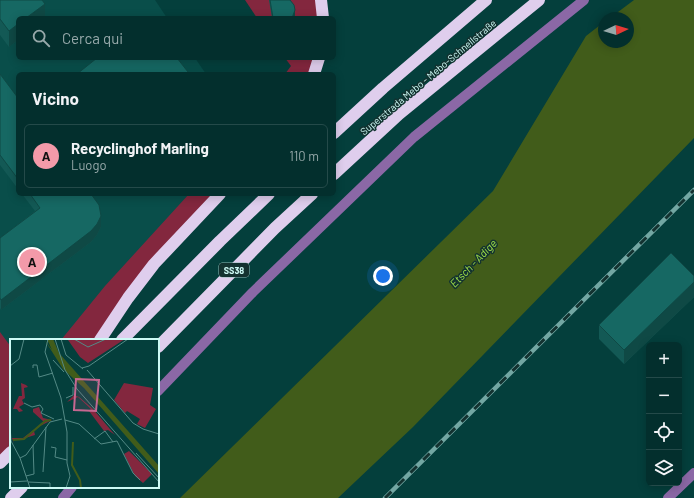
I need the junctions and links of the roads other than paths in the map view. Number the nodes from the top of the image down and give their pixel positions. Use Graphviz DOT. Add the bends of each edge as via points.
graph roads {
  1 [pos="321,0"];
  2 [pos="486,0"];
  3 [pos="539,0"];
  4 [pos="584,0"];
  5 [pos="323,16"];
  6 [pos="318,60"];
  7 [pos="315,72"];
  8 [pos="336,131"];
  9 [pos="336,172"];
  10 [pos="218,196"];
  11 [pos="268,196"];
  12 [pos="310,196"];
  13 [pos="101,339"];
  14 [pos="123,339"];
  15 [pos="159,346"];
  16 [pos="159,390"];
  17 [pos="10,453"];
  18 [pos="0,463"];
  19 [pos="694,473"];
  20 [pos="21,488"];
  21 [pos="71,488"];
  22 [pos="12,498"];
  23 [pos="63,498"];
  24 [pos="668,498"];
  1 -- 5 [label="highway"];
  2 -- 8 [label="highway, Superstrada Mebo - Mebo-Schnellstraße"];
  3 -- 9 [label="highway, Superstrada Mebo - Mebo-Schnellstraße" via="399,114"];
  4 -- 16 [label="street" via="414,137 252,292"];
  6 -- 7 [label="highway"];
  10 -- 13 [label="highway" via="154,264"];
  11 -- 14 [label="highway"];
  12 -- 15 [label="highway, SS38"];
  17 -- 18 [label="highway"];
  19 -- 24 [label="street"];
  20 -- 22 [label="highway"];
  21 -- 23 [label="street"];
}
